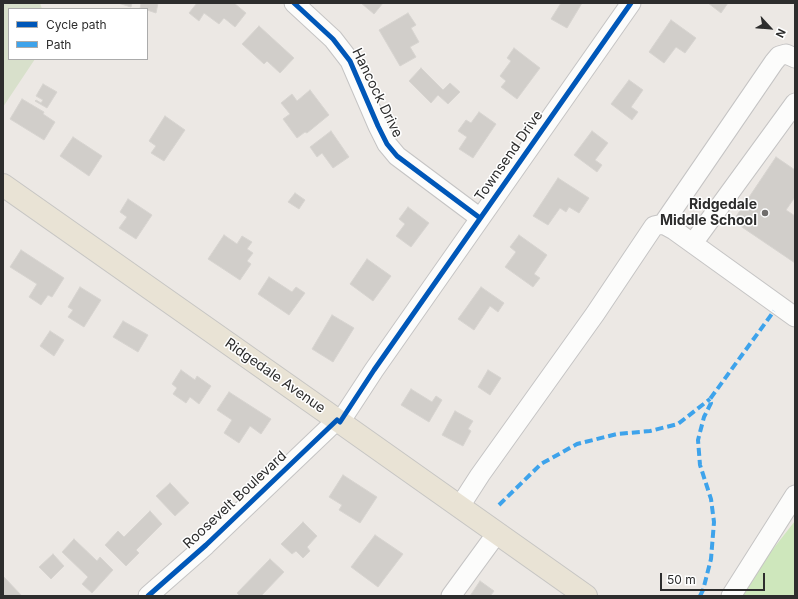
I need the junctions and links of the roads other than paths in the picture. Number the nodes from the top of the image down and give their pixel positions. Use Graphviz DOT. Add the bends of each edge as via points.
graph roads {
  1 [pos="294,3"];
  2 [pos="631,3"];
  3 [pos="795,58"];
  4 [pos="795,103"];
  5 [pos="3,185"];
  6 [pos="480,218"];
  7 [pos="663,224"];
  8 [pos="693,243"];
  9 [pos="795,317"];
  10 [pos="339,420"];
  11 [pos="795,495"];
  12 [pos="460,506"];
  13 [pos="497,533"];
  14 [pos="148,596"];
  15 [pos="451,596"];
  16 [pos="586,596"];
  17 [pos="730,596"];
  1 -- 6 [label="street, Hancock Drive" via="333,39 350,61 378,126 387,144 397,156"];
  2 -- 6 [label="street, Townsend Drive"];
  3 -- 7 [label="street" via="786,54 779,56 774,62"];
  4 -- 8 [label="street"];
  5 -- 10 [label="main road, Ridgedale Avenue"];
  6 -- 10 [label="street, Townsend Drive"];
  7 -- 8 [label="street"];
  7 -- 12 [label="street" via="654,226"];
  8 -- 9 [label="street"];
  10 -- 12 [label="main road, Ridgedale Avenue"];
  10 -- 14 [label="street, Roosevelt Boulevard"];
  11 -- 17 [label="street"];
  12 -- 13 [label="main road, Ridgedale Avenue"];
  13 -- 15 [label="street"];
  13 -- 16 [label="main road, Ridgedale Avenue"];
}
